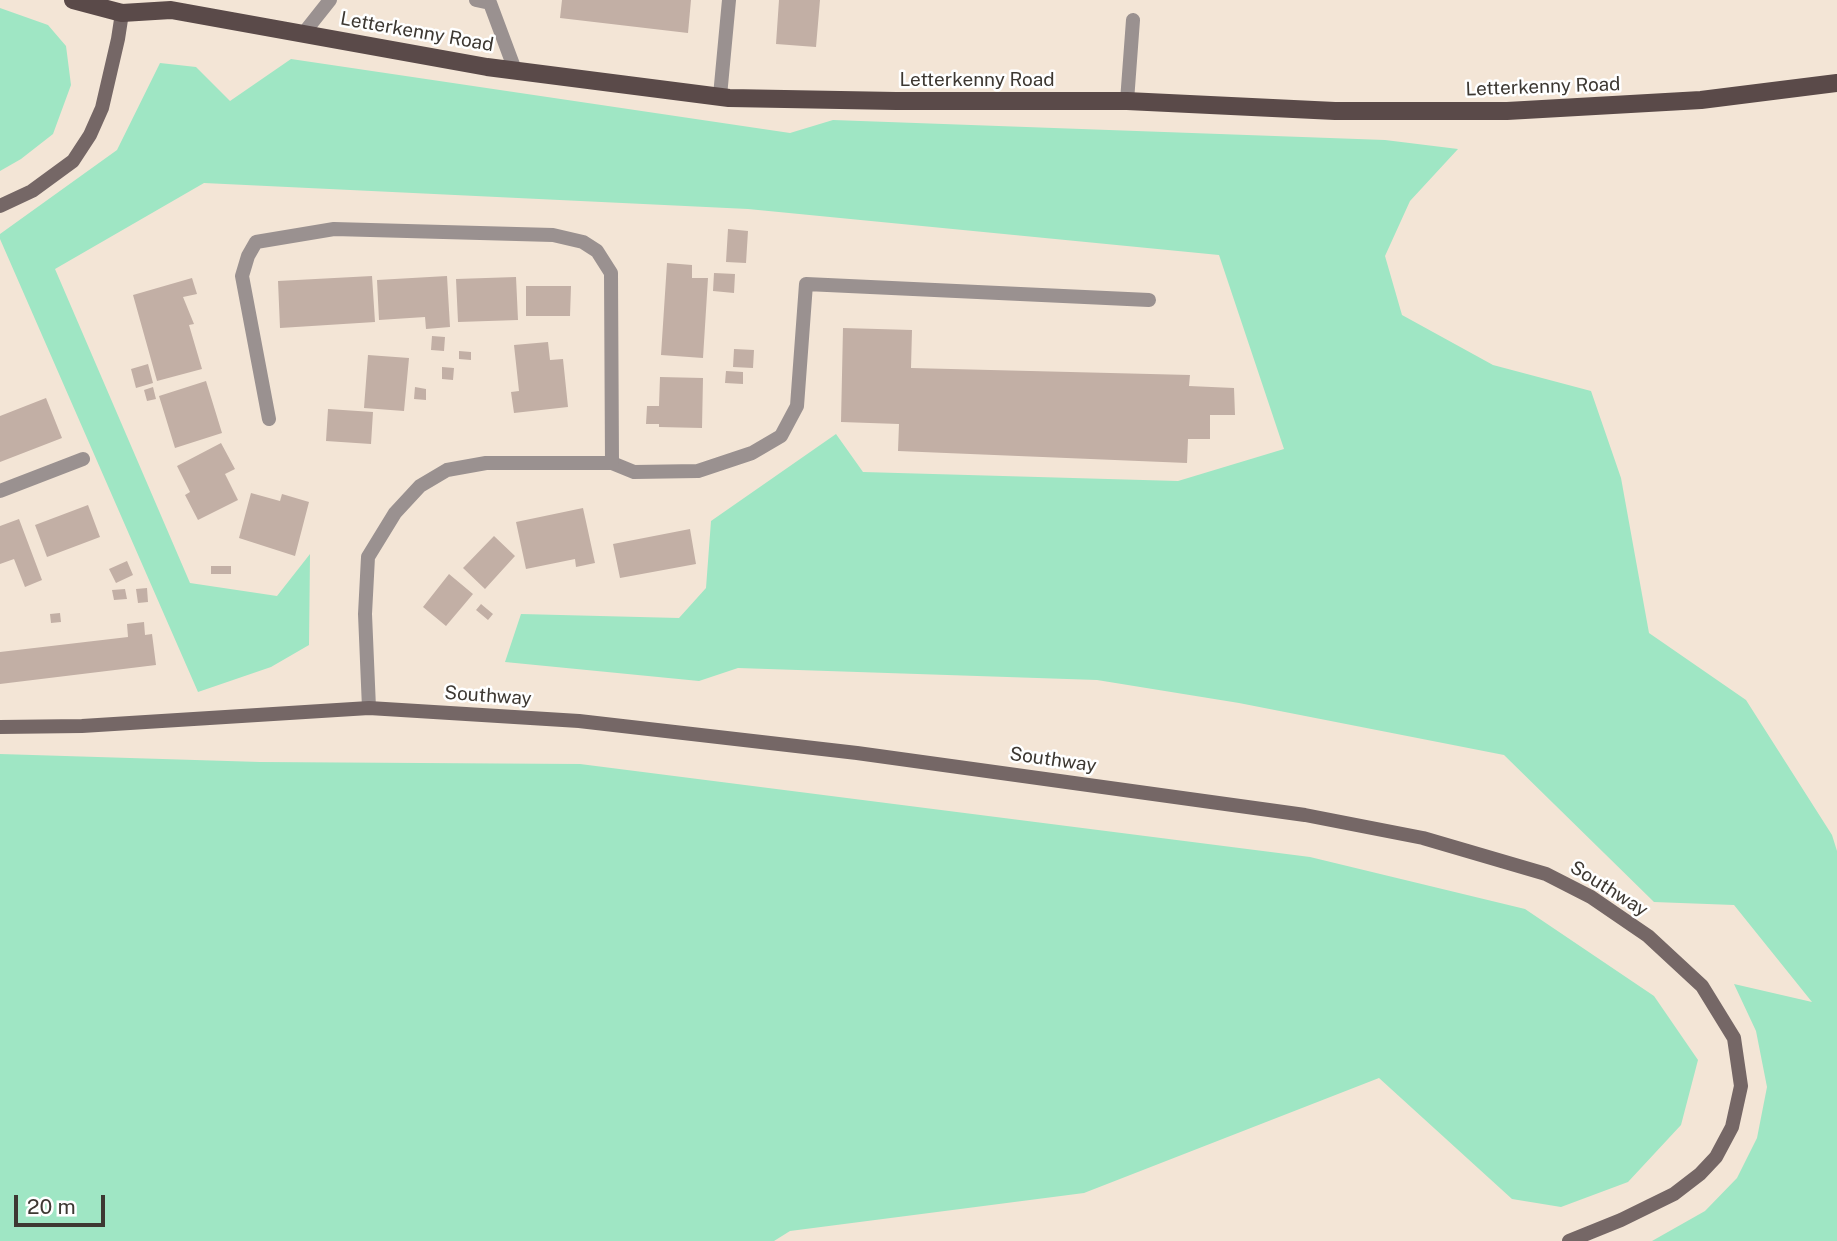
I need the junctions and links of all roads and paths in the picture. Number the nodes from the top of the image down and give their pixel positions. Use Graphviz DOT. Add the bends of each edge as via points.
graph roads {
  1 [pos="73,0"];
  2 [pos="330,0"];
  3 [pos="476,0"];
  4 [pos="729,0"];
  5 [pos="122,13"];
  6 [pos="1133,20"];
  7 [pos="303,34"];
  8 [pos="515,70"];
  9 [pos="1837,83"];
  10 [pos="720,96"];
  11 [pos="1126,101"];
  12 [pos="0,206"];
  13 [pos="1149,300"];
  14 [pos="269,419"];
  15 [pos="83,458"];
  16 [pos="612,463"];
  17 [pos="0,491"];
  18 [pos="369,708"];
  19 [pos="0,727"];
  20 [pos="1569,1241"];
  1 -- 5 [label="main road, Letterkenny Road"];
  2 -- 7 [label="street"];
  3 -- 8 [label="street" via="490,3"];
  4 -- 10 [label="street"];
  5 -- 7 [label="main road, Letterkenny Road" via="171,10"];
  5 -- 12 [label="street" via="102,108 90,135 73,161 32,191"];
  6 -- 11 [label="street"];
  7 -- 8 [label="main road, Letterkenny Road"];
  8 -- 10 [label="main road, Letterkenny Road"];
  9 -- 11 [label="main road, Letterkenny Road" via="1701,100 1507,111 1335,111"];
  10 -- 11 [label="main road, Letterkenny Road"];
  13 -- 16 [label="street" via="806,284 797,407 781,436 752,453 698,471 634,472"];
  14 -- 16 [label="street" via="242,276 256,243 334,229 553,234 597,251 611,273"];
  15 -- 17 [label="street"];
  16 -- 18 [label="street" via="486,463 447,470 420,485 395,513 368,558"];
  18 -- 19 [label="street, Southway"];
  18 -- 20 [label="street, Southway" via="579,721 1170,795 1423,838 1546,874 1591,897 1648,936 1702,986 1734,1038 1741,1086 1732,1127 1716,1157 1700,1174 1674,1194"];
}
